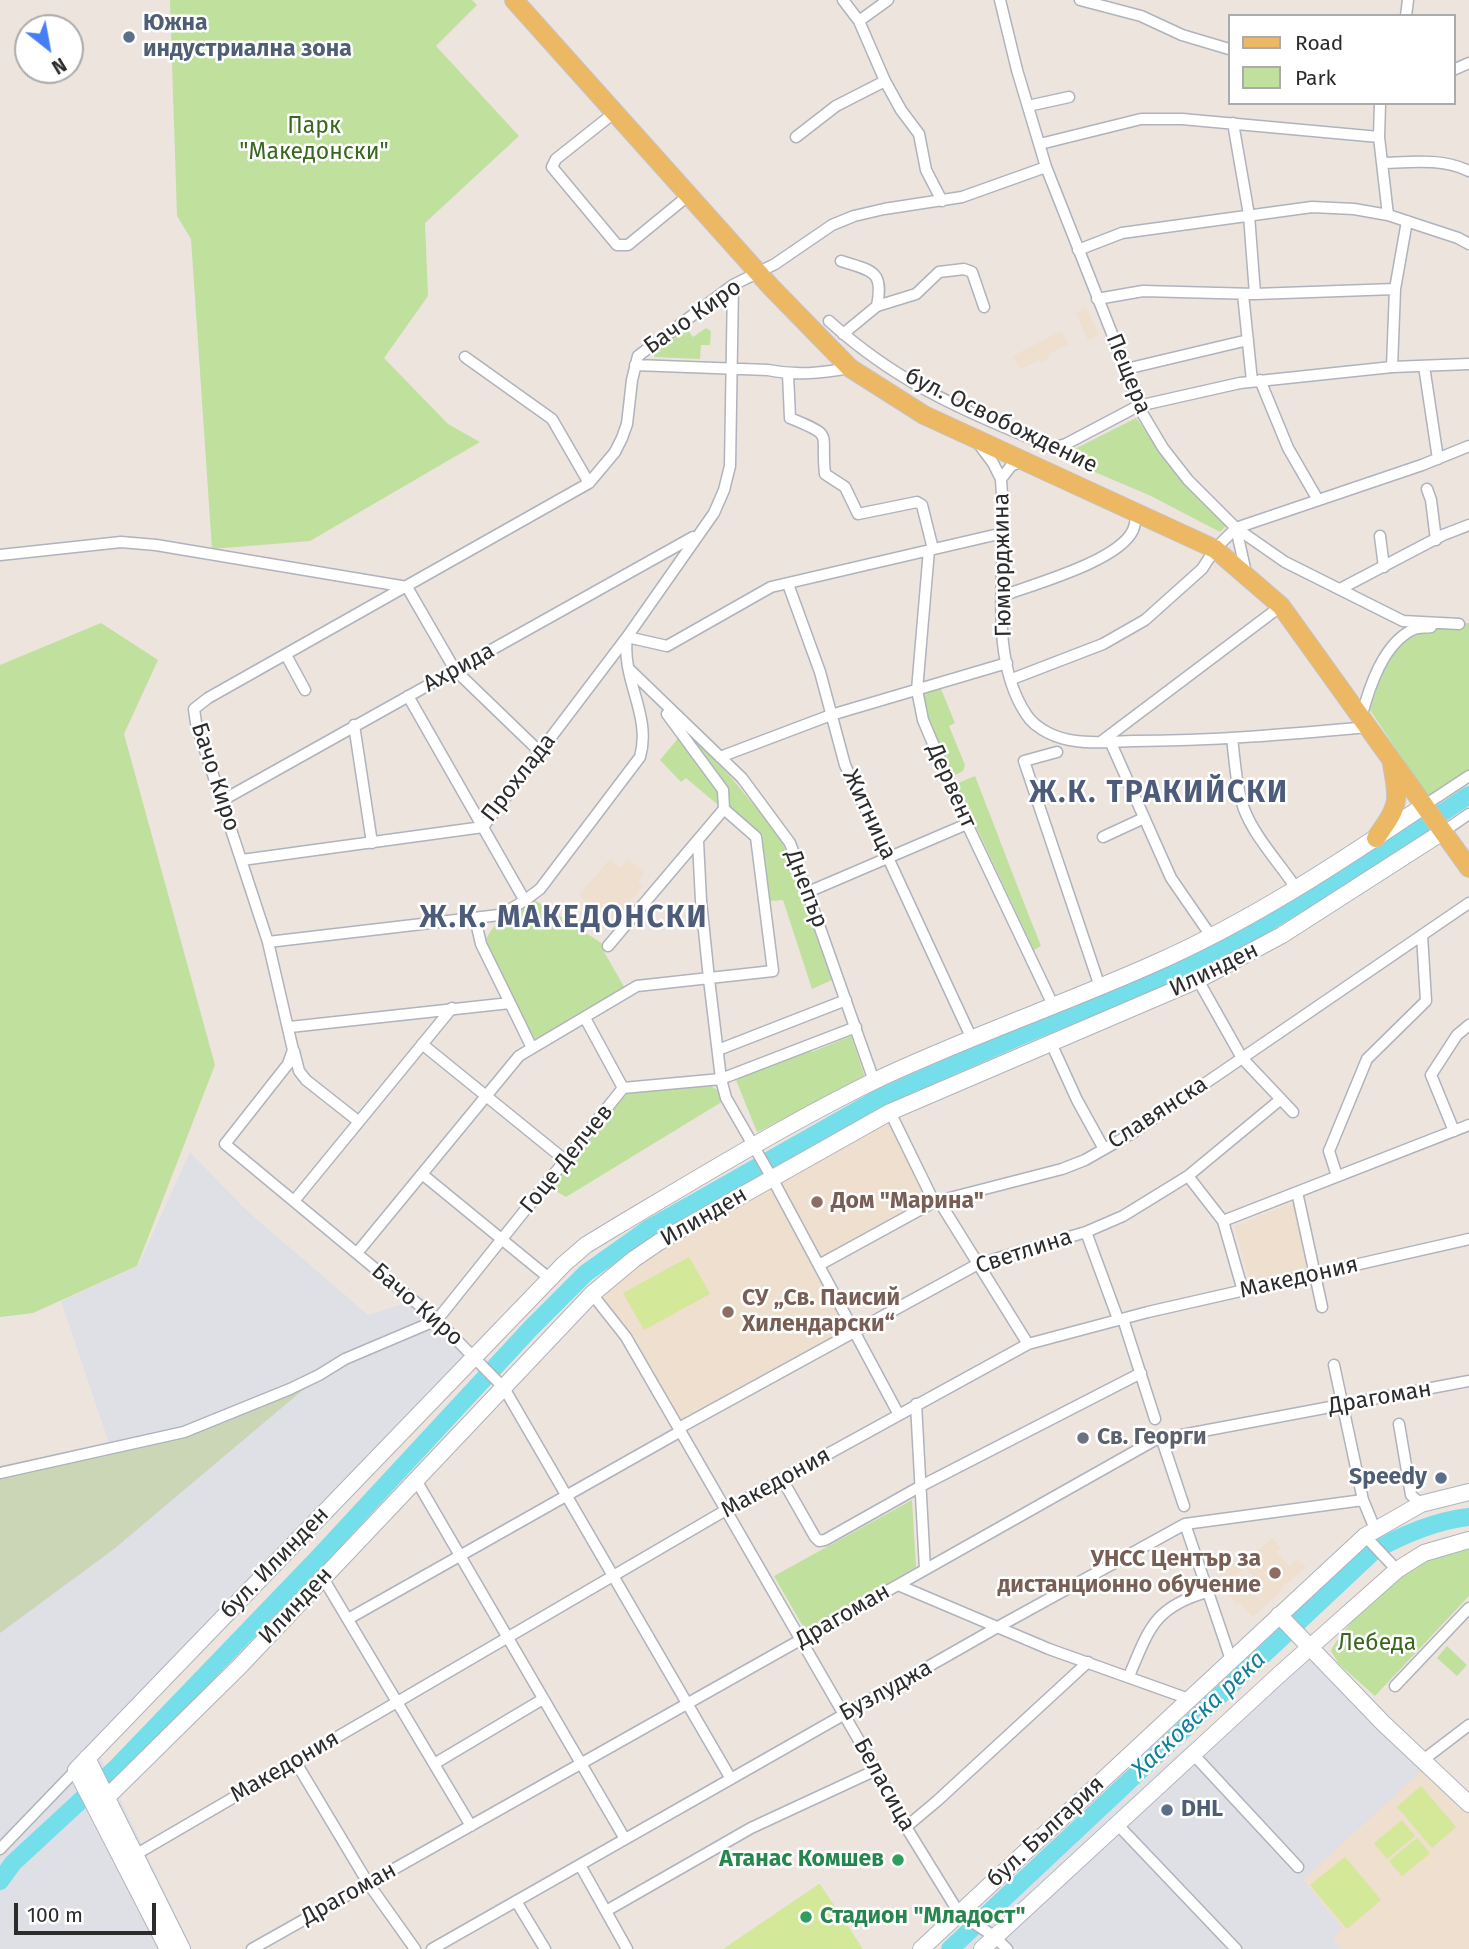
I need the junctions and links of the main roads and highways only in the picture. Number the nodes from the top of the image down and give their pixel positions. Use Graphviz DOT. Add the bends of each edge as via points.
graph roads {
  1 [pos="514,0"];
  2 [pos="1391,758"];
  3 [pos="1427,808"];
  4 [pos="1442,829"];
  5 [pos="1376,838"];
  6 [pos="1469,868"];
  7 [pos="490,1373"];
  8 [pos="1469,1492"];
  9 [pos="1469,1540"];
  10 [pos="1279,1615"];
  11 [pos="1311,1646"];
  12 [pos="87,1758"];
  13 [pos="96,1793"];
  14 [pos="1469,1804"];
  15 [pos="1001,1943"];
  16 [pos="168,1949"];
  17 [pos="182,1949"];
  18 [pos="921,1949"];
  19 [pos="982,1949"];
  1 -- 2 [label="main road, бул. Освобождение" via="758,273 850,368 904,403 1135,522 1215,549 1281,606"];
  2 -- 3 [label="main road, бул. Освобождение"];
  2 -- 5 [label="main road" via="1396,808"];
  3 -- 4 [label="main road, бул. Освобождение"];
  3 -- 5 [label="main road, Илинден"];
  4 -- 6 [label="main road, бул. Освобождение"];
  4 -- 7 [label="main road, Илинден" via="1282,935 1198,980 890,1112 770,1174 634,1259"];
  5 -- 7 [label="main road, Илинден" via="1296,888 1161,961 874,1081 586,1245 549,1278"];
  7 -- 12 [label="main road, бул. Илинден"];
  7 -- 13 [label="main road, Илинден" via="416,1480 240,1666"];
  8 -- 10 [label="main road, бул. България" via="1421,1504 1370,1532"];
  9 -- 11 [label="main road, бул. България" via="1424,1553 1397,1570"];
  10 -- 11 [label="main road"];
  10 -- 18 [label="main road, бул. България"];
  11 -- 14 [label="main road"];
  11 -- 15 [label="main road, бул. България" via="1117,1824"];
  12 -- 13 [label="main road"];
  12 -- 13 [label="main road, бул. Илинден" via="76,1770"];
  13 -- 16 [label="main road"];
  13 -- 17 [label="main road" via="135,1855"];
  15 -- 19 [label="main road, бул. България"];
}
